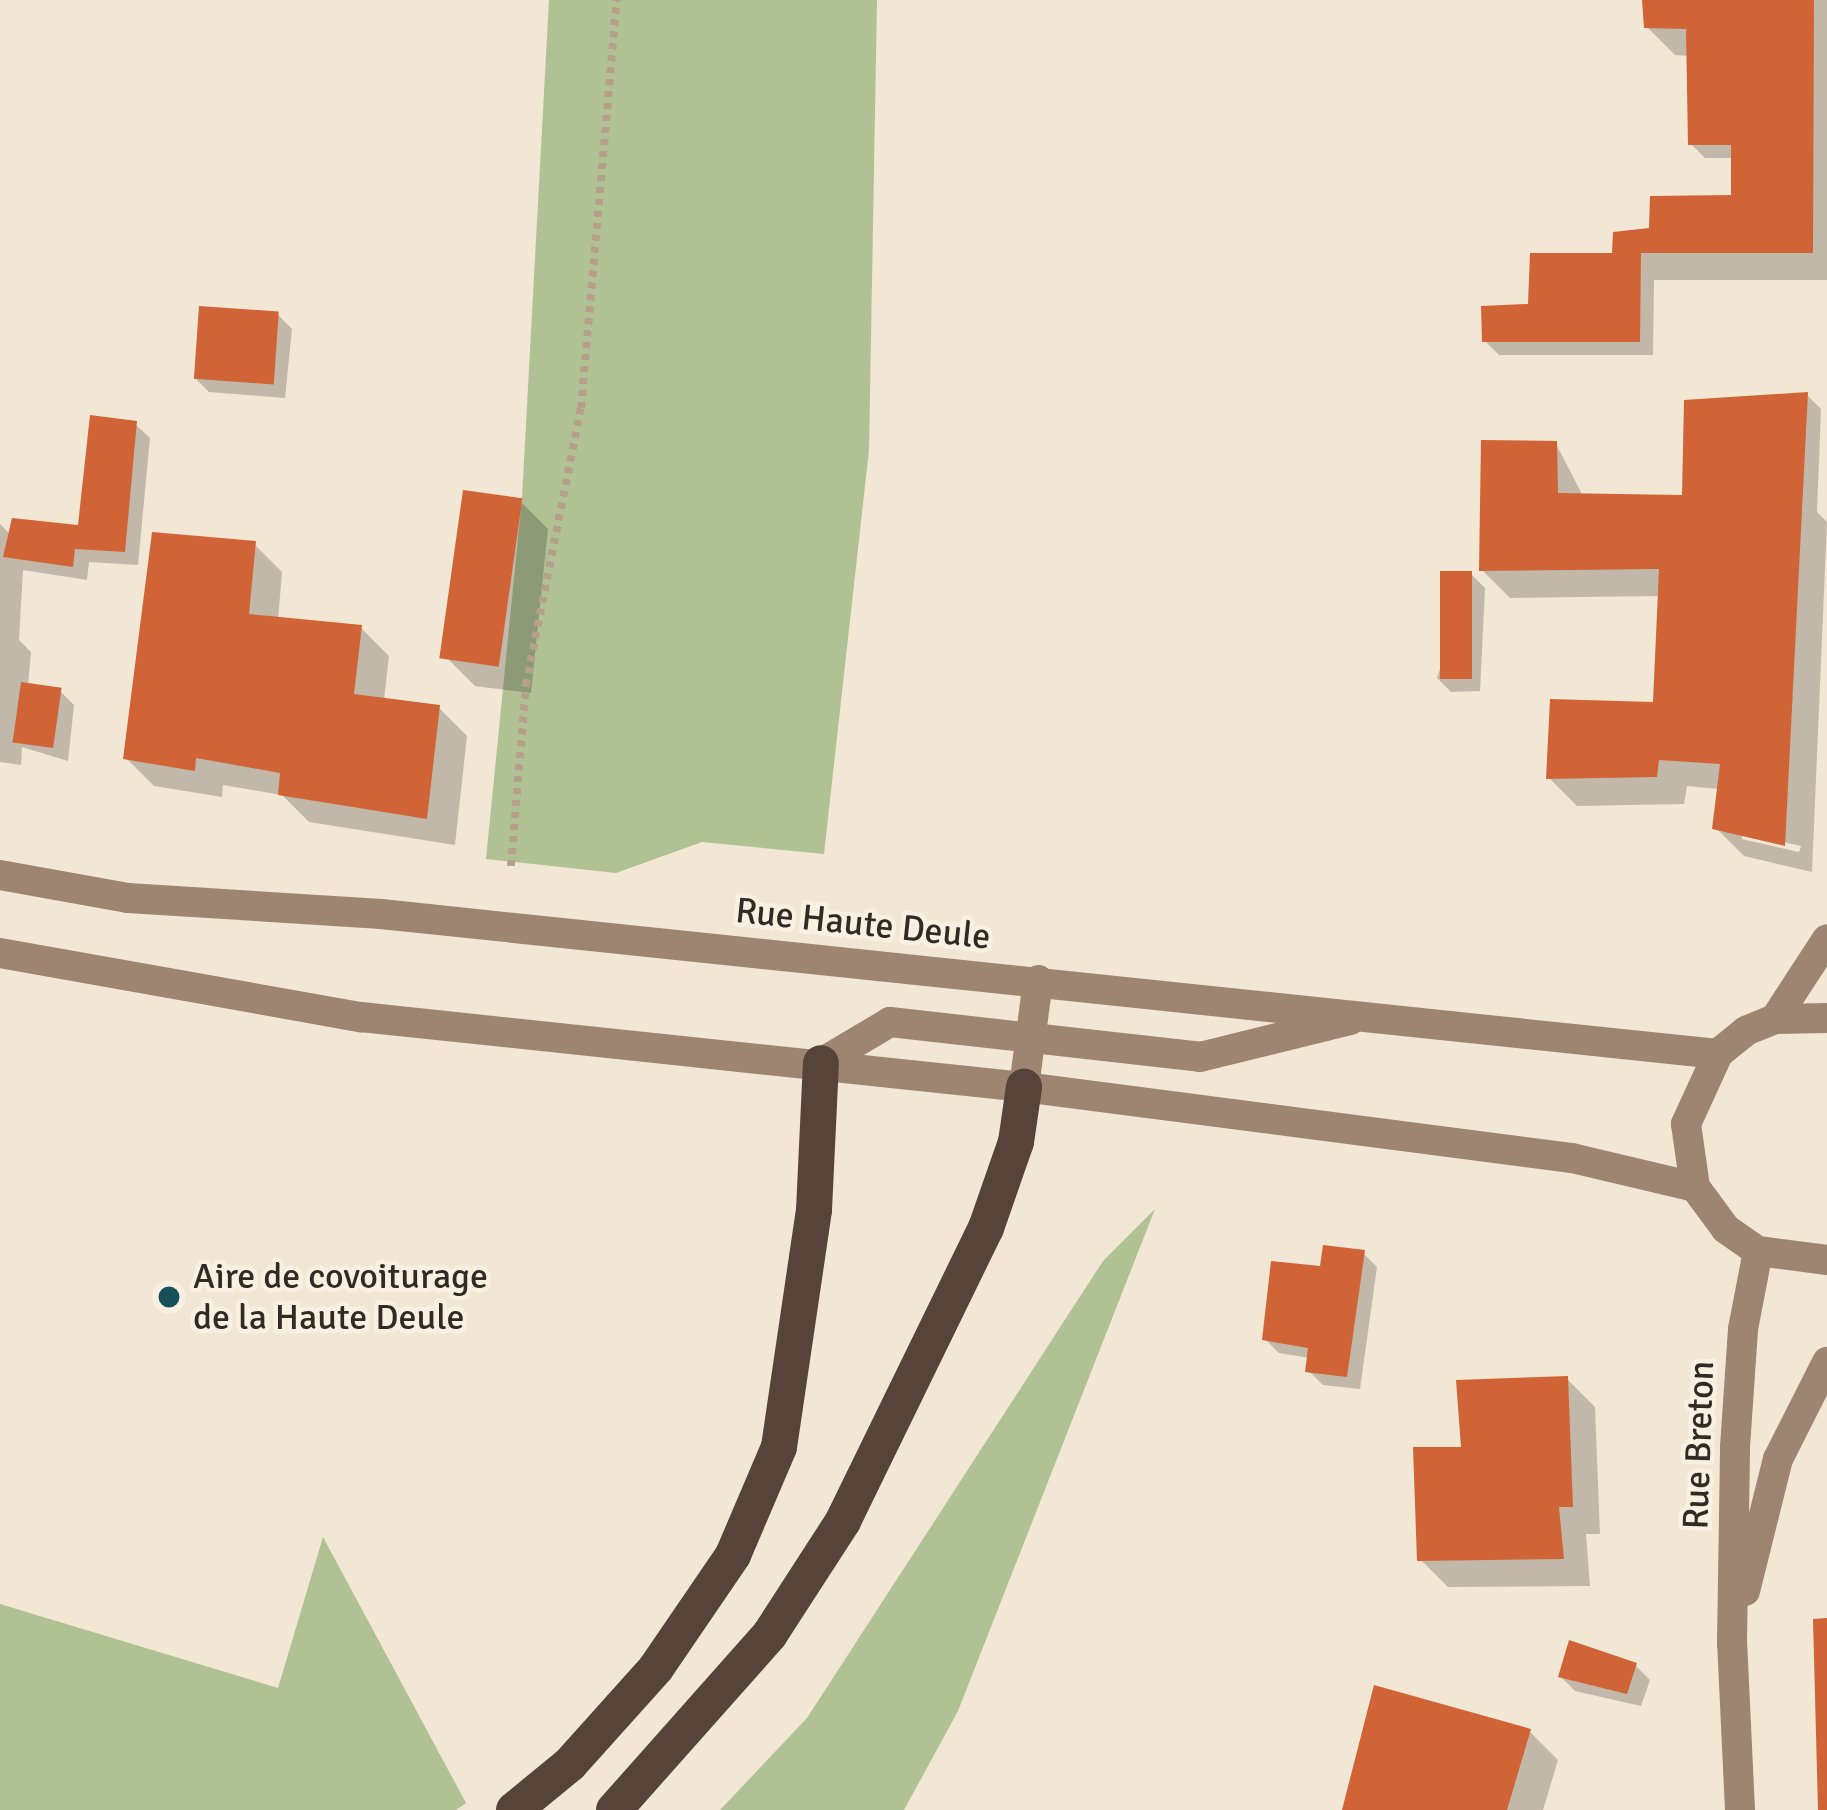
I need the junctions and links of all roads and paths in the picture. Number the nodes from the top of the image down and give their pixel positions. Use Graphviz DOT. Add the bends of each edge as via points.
graph roads {
  1 [pos="616,0"];
  2 [pos="0,875"];
  3 [pos="507,927"];
  4 [pos="1827,939"];
  5 [pos="0,953"];
  6 [pos="1038,980"];
  7 [pos="1374,1014"];
  8 [pos="1827,1018"];
  9 [pos="1775,1019"];
  10 [pos="1031,1040"];
  11 [pos="1718,1054"];
  12 [pos="821,1063"];
  13 [pos="1024,1087"];
  14 [pos="1695,1187"];
  15 [pos="1758,1251"];
  16 [pos="1827,1260"];
  17 [pos="1827,1362"];
  18 [pos="1732,1643"];
  19 [pos="514,1810"];
  20 [pos="614,1810"];
  21 [pos="1739,1810"];
  1 -- 3 [label="path" via="581,408 526,685"];
  2 -- 3 [label="main road, Rue Haute Deule" via="128,898"];
  3 -- 6 [label="main road, Rue Haute Deule"];
  4 -- 9 [label="main road"];
  5 -- 12 [label="main road" via="361,1017"];
  6 -- 7 [label="main road, Rue Haute Deule"];
  6 -- 10 [label="main road"];
  7 -- 10 [label="main road" via="1200,1058"];
  7 -- 11 [label="main road, Rue Haute Deule"];
  8 -- 9 [label="main road"];
  9 -- 11 [label="main road"];
  10 -- 12 [label="main road" via="890,1022"];
  10 -- 13 [label="main road"];
  11 -- 14 [label="main road" via="1686,1124"];
  12 -- 13 [label="main road"];
  12 -- 19 [label="highway" via="814,1210 779,1448 733,1555 656,1668 570,1764"];
  13 -- 14 [label="main road" via="1572,1158"];
  13 -- 20 [label="highway" via="986,1228 843,1521 770,1634"];
  14 -- 15 [label="main road" via="1726,1229"];
  15 -- 16 [label="main road"];
  15 -- 18 [label="main road, Rue Breton" via="1743,1329"];
  17 -- 18 [label="main road, Rue Breton" via="1778,1459"];
  18 -- 21 [label="main road, Rue Breton"];
}
